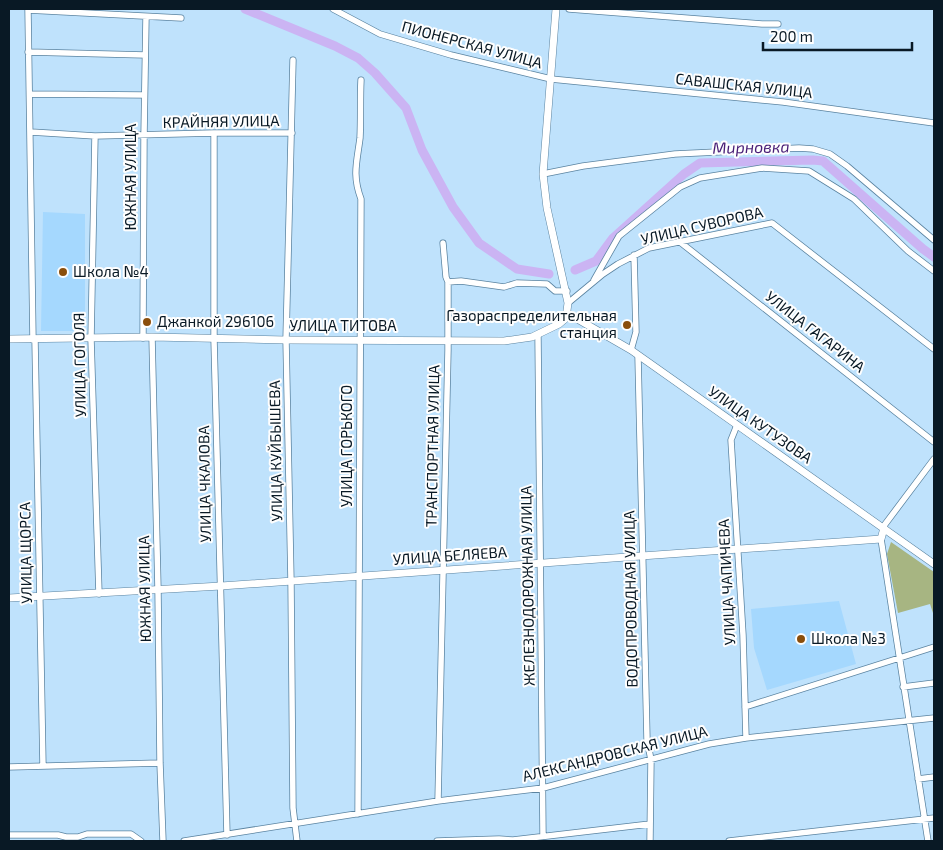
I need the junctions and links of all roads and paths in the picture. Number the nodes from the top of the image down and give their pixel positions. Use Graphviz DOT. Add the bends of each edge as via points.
graph roads {
  1 [pos="334,9"];
  2 [pos="556,9"];
  3 [pos="570,9"];
  4 [pos="146,17"];
  5 [pos="181,18"];
  6 [pos="778,24"];
  7 [pos="28,52"];
  8 [pos="145,55"];
  9 [pos="294,60"];
  10 [pos="550,79"];
  11 [pos="361,80"];
  12 [pos="30,94"];
  13 [pos="144,95"];
  14 [pos="934,123"];
  15 [pos="31,132"];
  16 [pos="214,133"];
  17 [pos="292,133"];
  18 [pos="95,136"];
  19 [pos="144,136"];
  20 [pos="543,174"];
  21 [pos="934,240"];
  22 [pos="680,242"];
  23 [pos="443,243"];
  24 [pos="634,255"];
  25 [pos="934,271"];
  26 [pos="448,282"];
  27 [pos="592,284"];
  28 [pos="567,290"];
  29 [pos="568,303"];
  30 [pos="567,314"];
  31 [pos="538,336"];
  32 [pos="152,337"];
  33 [pos="143,338"];
  34 [pos="91,339"];
  35 [pos="214,339"];
  36 [pos="9,340"];
  37 [pos="34,340"];
  38 [pos="286,340"];
  39 [pos="360,340"];
  40 [pos="447,340"];
  41 [pos="934,349"];
  42 [pos="631,350"];
  43 [pos="638,356"];
  44 [pos="737,425"];
  45 [pos="934,442"];
  46 [pos="934,459"];
  47 [pos="884,527"];
  48 [pos="880,539"];
  49 [pos="738,549"];
  50 [pos="642,556"];
  51 [pos="540,564"];
  52 [pos="934,564"];
  53 [pos="442,571"];
  54 [pos="359,577"];
  55 [pos="291,581"];
  56 [pos="220,586"];
  57 [pos="158,589"];
  58 [pos="99,594"];
  59 [pos="9,598"];
  60 [pos="39,598"];
  61 [pos="934,647"];
  62 [pos="898,658"];
  63 [pos="934,683"];
  64 [pos="903,687"];
  65 [pos="745,707"];
  66 [pos="934,718"];
  67 [pos="908,721"];
  68 [pos="746,738"];
  69 [pos="651,760"];
  70 [pos="160,763"];
  71 [pos="43,766"];
  72 [pos="9,767"];
  73 [pos="934,777"];
  74 [pos="918,780"];
  75 [pos="543,788"];
  76 [pos="438,801"];
  77 [pos="358,814"];
  78 [pos="934,818"];
  79 [pos="924,819"];
  80 [pos="295,824"];
  81 [pos="650,824"];
  82 [pos="9,835"];
  83 [pos="226,835"];
  84 [pos="543,835"];
  85 [pos="141,841"];
  86 [pos="163,841"];
  87 [pos="184,841"];
  88 [pos="297,841"];
  89 [pos="437,841"];
  90 [pos="512,841"];
  91 [pos="650,841"];
  92 [pos="729,841"];
  93 [pos="928,841"];
  1 -- 10 [label="street, ПИОНЕРСКАЯ УЛИЦА" via="380,34"];
  2 -- 10 [label="main road"];
  3 -- 6 [label="street"];
  4 -- 5 [label="street"];
  4 -- 7 [label="street, УЛИЦА ЩОРСА" via="28,10"];
  4 -- 8 [label="street, ЮЖНАЯ УЛИЦА"];
  7 -- 8 [label="street"];
  7 -- 12 [label="street, УЛИЦА ЩОРСА"];
  8 -- 13 [label="street, ЮЖНАЯ УЛИЦА"];
  9 -- 17 [label="street, УЛИЦА КУЙБЫШЕВА"];
  10 -- 14 [label="street, САВАШСКАЯ УЛИЦА" via="783,102"];
  10 -- 20 [label="main road"];
  11 -- 39 [label="street, УЛИЦА ГОРЬКОГО" via="360,138 355,162 361,199"];
  12 -- 13 [label="street"];
  12 -- 15 [label="street, УЛИЦА ЩОРСА"];
  13 -- 19 [label="street, ЮЖНАЯ УЛИЦА"];
  15 -- 18 [label="street, КРАЙНЯЯ УЛИЦА"];
  15 -- 37 [label="street, УЛИЦА ЩОРСА"];
  16 -- 17 [label="street, КРАЙНЯЯ УЛИЦА"];
  16 -- 19 [label="street, КРАЙНЯЯ УЛИЦА"];
  16 -- 35 [label="street, УЛИЦА ЧКАЛОВА"];
  17 -- 38 [label="street, УЛИЦА КУЙБЫШЕВА"];
  18 -- 19 [label="street, КРАЙНЯЯ УЛИЦА"];
  18 -- 34 [label="street, УЛИЦА ГОГОЛЯ"];
  19 -- 33 [label="street, ЮЖНАЯ УЛИЦА"];
  20 -- 21 [label="street" via="675,154 813,149 830,154 847,166"];
  20 -- 28 [label="main road" via="547,208"];
  22 -- 24 [label="street, УЛИЦА СУВОРОВА" via="649,248"];
  22 -- 41 [label="street, УЛИЦА СУВОРОВА" via="772,222"];
  22 -- 45 [label="street, УЛИЦА ГАГАРИНА"];
  23 -- 26 [label="street, ТРАНСПОРТНАЯ УЛИЦА"];
  24 -- 27 [label="street, УЛИЦА СУВОРОВА"];
  24 -- 42 [label="street" via="636,332"];
  25 -- 27 [label="street" via="854,199 824,180 808,172 762,168 700,178 680,187 619,236"];
  26 -- 28 [label="street" via="504,287 517,283 547,284 555,291"];
  26 -- 40 [label="street, ТРАНСПОРТНАЯ УЛИЦА"];
  27 -- 29 [label="street, УЛИЦА СУВОРОВА"];
  28 -- 29 [label="main road"];
  29 -- 30 [label="main road"];
  30 -- 31 [label="main road, УЛИЦА ТИТОВА" via="564,321"];
  30 -- 42 [label="main road, УЛИЦА КУТУЗОВА"];
  31 -- 40 [label="main road, УЛИЦА ТИТОВА" via="504,340"];
  31 -- 51 [label="street, ЖЕЛЕЗНОДОРОЖНАЯ УЛИЦА"];
  32 -- 33 [label="main road, УЛИЦА ТИТОВА"];
  32 -- 35 [label="main road, УЛИЦА ТИТОВА"];
  32 -- 57 [label="street, ЮЖНАЯ УЛИЦА"];
  33 -- 34 [label="main road, УЛИЦА ТИТОВА"];
  34 -- 37 [label="main road, УЛИЦА ТИТОВА"];
  34 -- 58 [label="street, УЛИЦА ГОГОЛЯ"];
  35 -- 38 [label="main road, УЛИЦА ТИТОВА"];
  35 -- 56 [label="street, УЛИЦА ЧКАЛОВА"];
  36 -- 37 [label="main road, УЛИЦА ТИТОВА"];
  37 -- 60 [label="street, УЛИЦА ЩОРСА"];
  38 -- 39 [label="main road, УЛИЦА ТИТОВА"];
  38 -- 55 [label="street, УЛИЦА КУЙБЫШЕВА"];
  39 -- 40 [label="main road, УЛИЦА ТИТОВА"];
  39 -- 54 [label="street, УЛИЦА ГОРЬКОГО"];
  40 -- 53 [label="street, ТРАНСПОРТНАЯ УЛИЦА"];
  42 -- 43 [label="main road, УЛИЦА КУТУЗОВА"];
  43 -- 44 [label="main road, УЛИЦА КУТУЗОВА"];
  43 -- 50 [label="street, ВОДОПРОВОДНАЯ УЛИЦА"];
  44 -- 47 [label="main road, УЛИЦА КУТУЗОВА"];
  44 -- 49 [label="street, УЛИЦА ЧАПИЧЕВА" via="731,440"];
  46 -- 47 [label="street"];
  47 -- 48 [label="main road"];
  47 -- 52 [label="main road, УЛИЦА КУТУЗОВА"];
  48 -- 49 [label="main road, УЛИЦА БЕЛЯЕВА"];
  48 -- 62 [label="street"];
  49 -- 50 [label="main road, УЛИЦА БЕЛЯЕВА"];
  49 -- 65 [label="street, УЛИЦА ЧАПИЧЕВА"];
  50 -- 51 [label="main road, УЛИЦА БЕЛЯЕВА"];
  50 -- 69 [label="street, ВОДОПРОВОДНАЯ УЛИЦА" via="647,739"];
  51 -- 53 [label="main road, УЛИЦА БЕЛЯЕВА"];
  51 -- 75 [label="street, ЖЕЛЕЗНОДОРОЖНАЯ УЛИЦА"];
  53 -- 54 [label="main road, УЛИЦА БЕЛЯЕВА"];
  53 -- 76 [label="street, ТРАНСПОРТНАЯ УЛИЦА"];
  54 -- 55 [label="main road, УЛИЦА БЕЛЯЕВА"];
  54 -- 77 [label="street, УЛИЦА ГОРЬКОГО"];
  55 -- 56 [label="main road, УЛИЦА БЕЛЯЕВА"];
  55 -- 80 [label="street, УЛИЦА КУЙБЫШЕВА"];
  56 -- 57 [label="main road, УЛИЦА БЕЛЯЕВА"];
  56 -- 83 [label="street, УЛИЦА ЧКАЛОВА"];
  57 -- 58 [label="main road, УЛИЦА БЕЛЯЕВА"];
  57 -- 70 [label="street, ЮЖНАЯ УЛИЦА"];
  58 -- 60 [label="main road, УЛИЦА БЕЛЯЕВА"];
  59 -- 60 [label="main road, УЛИЦА БЕЛЯЕВА"];
  60 -- 71 [label="street, УЛИЦА ЩОРСА"];
  61 -- 62 [label="street"];
  62 -- 64 [label="street"];
  62 -- 65 [label="street"];
  63 -- 64 [label="street"];
  64 -- 67 [label="street"];
  65 -- 68 [label="street, УЛИЦА ЧАПИЧЕВА"];
  66 -- 67 [label="street, АЛЕКСАНДРОВСКАЯ УЛИЦА"];
  67 -- 68 [label="street, АЛЕКСАНДРОВСКАЯ УЛИЦА"];
  67 -- 74 [label="street"];
  68 -- 69 [label="street, АЛЕКСАНДРОВСКАЯ УЛИЦА" via="709,744"];
  69 -- 75 [label="street, АЛЕКСАНДРОВСКАЯ УЛИЦА"];
  69 -- 81 [label="street, ВОДОПРОВОДНАЯ УЛИЦА"];
  70 -- 71 [label="street"];
  70 -- 86 [label="street, ЮЖНАЯ УЛИЦА"];
  71 -- 72 [label="street"];
  73 -- 74 [label="street"];
  74 -- 79 [label="street"];
  75 -- 76 [label="street, АЛЕКСАНДРОВСКАЯ УЛИЦА"];
  75 -- 84 [label="street, ЖЕЛЕЗНОДОРОЖНАЯ УЛИЦА"];
  76 -- 77 [label="street, АЛЕКСАНДРОВСКАЯ УЛИЦА"];
  77 -- 80 [label="street, АЛЕКСАНДРОВСКАЯ УЛИЦА"];
  78 -- 79 [label="street"];
  79 -- 92 [label="street"];
  79 -- 93 [label="street"];
  80 -- 83 [label="street, АЛЕКСАНДРОВСКАЯ УЛИЦА"];
  80 -- 88 [label="street, УЛИЦА КУЙБЫШЕВА"];
  81 -- 84 [label="street"];
  81 -- 91 [label="street, ВОДОПРОВОДНАЯ УЛИЦА"];
  82 -- 85 [label="street" via="58,835 66,838 87,834 131,834"];
  83 -- 87 [label="street, АЛЕКСАНДРОВСКАЯ УЛИЦА"];
  84 -- 90 [label="street"];
  89 -- 90 [label="street"];
}
